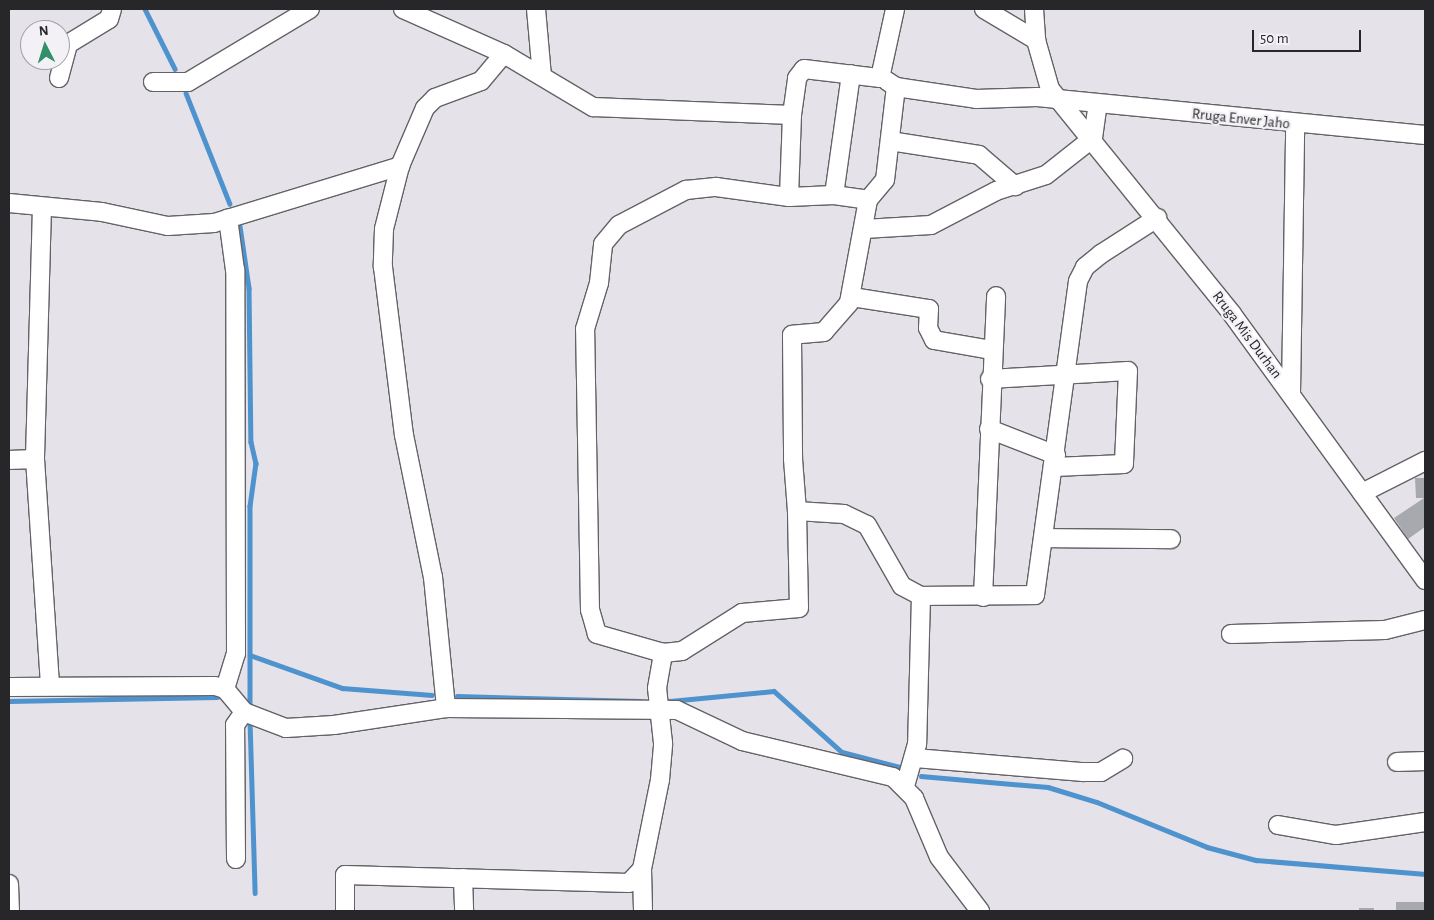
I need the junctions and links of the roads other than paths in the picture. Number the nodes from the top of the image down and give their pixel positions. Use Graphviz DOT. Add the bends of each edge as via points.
graph roads {
  1 [pos="112,9"];
  2 [pos="310,9"];
  3 [pos="403,9"];
  4 [pos="536,9"];
  5 [pos="895,9"];
  6 [pos="984,9"];
  7 [pos="1034,9"];
  8 [pos="1036,40"];
  9 [pos="504,54"];
  10 [pos="851,74"];
  11 [pos="542,76"];
  12 [pos="59,78"];
  13 [pos="880,78"];
  14 [pos="153,82"];
  15 [pos="896,87"];
  16 [pos="1058,100"];
  17 [pos="1098,104"];
  18 [pos="792,114"];
  19 [pos="1295,125"];
  20 [pos="1425,136"];
  21 [pos="1093,138"];
  22 [pos="890,141"];
  23 [pos="400,166"];
  24 [pos="1015,186"];
  25 [pos="834,194"];
  26 [pos="789,196"];
  27 [pos="868,200"];
  28 [pos="9,203"];
  29 [pos="42,207"];
  30 [pos="228,218"];
  31 [pos="1157,218"];
  32 [pos="864,229"];
  33 [pos="996,296"];
  34 [pos="852,297"];
  35 [pos="992,350"];
  36 [pos="1068,376"];
  37 [pos="990,379"];
  38 [pos="1291,393"];
  39 [pos="989,429"];
  40 [pos="35,459"];
  41 [pos="9,460"];
  42 [pos="1055,461"];
  43 [pos="1425,461"];
  44 [pos="1362,492"];
  45 [pos="797,511"];
  46 [pos="1044,538"];
  47 [pos="1171,539"];
  48 [pos="1425,580"];
  49 [pos="921,596"];
  50 [pos="983,596"];
  51 [pos="1425,620"];
  52 [pos="1231,634"];
  53 [pos="663,653"];
  54 [pos="50,686"];
  55 [pos="9,687"];
  56 [pos="224,689"];
  57 [pos="446,708"];
  58 [pos="660,709"];
  59 [pos="244,712"];
  60 [pos="915,758"];
  61 [pos="1123,759"];
  62 [pos="1397,762"];
  63 [pos="1425,762"];
  64 [pos="905,786"];
  65 [pos="1425,822"];
  66 [pos="1278,825"];
  67 [pos="236,860"];
  68 [pos="642,869"];
  69 [pos="463,878"];
  70 [pos="9,884"];
  71 [pos="10,911"];
  72 [pos="345,911"];
  73 [pos="464,911"];
  74 [pos="643,911"];
  75 [pos="980,911"];
  1 -- 12 [label="street" via="109,19 68,44"];
  2 -- 14 [label="street" via="188,82"];
  3 -- 9 [label="street"];
  4 -- 11 [label="street"];
  5 -- 13 [label="street"];
  6 -- 8 [label="street"];
  7 -- 8 [label="street, Rruga Mis Durhan"];
  8 -- 16 [label="street, Rruga Mis Durhan" via="1043,76"];
  9 -- 11 [label="street"];
  9 -- 23 [label="street" via="481,81 435,98 424,108"];
  10 -- 13 [label="street"];
  10 -- 18 [label="street" via="810,67 800,72"];
  10 -- 25 [label="street"];
  11 -- 18 [label="street" via="580,100 606,110"];
  13 -- 15 [label="street"];
  15 -- 16 [label="street, Rruga Enver Jaho" via="976,99"];
  15 -- 22 [label="street"];
  16 -- 17 [label="street, Rruga Enver Jaho"];
  16 -- 21 [label="street, Rruga Mis Durhan"];
  17 -- 19 [label="street, Rruga Enver Jaho"];
  17 -- 21 [label="street"];
  18 -- 26 [label="street"];
  19 -- 20 [label="street, Rruga Enver Jaho"];
  19 -- 38 [label="street"];
  21 -- 24 [label="street" via="1046,175"];
  21 -- 31 [label="street, Rruga Mis Durhan"];
  22 -- 24 [label="street" via="979,156"];
  22 -- 27 [label="street" via="882,188"];
  23 -- 30 [label="street"];
  23 -- 57 [label="street" via="384,229 383,267 404,435 433,577"];
  24 -- 32 [label="street" via="931,225"];
  25 -- 26 [label="street"];
  25 -- 27 [label="street"];
  26 -- 53 [label="street" via="716,188 686,190 619,225 603,244 599,283 584,330 591,620 597,634"];
  27 -- 32 [label="street"];
  28 -- 29 [label="street"];
  29 -- 30 [label="street" via="102,212 168,226 193,227"];
  29 -- 40 [label="street"];
  30 -- 56 [label="street" via="235,270 236,654"];
  31 -- 36 [label="street" via="1085,267 1075,296"];
  31 -- 38 [label="street, Rruga Mis Durhan"];
  32 -- 34 [label="street"];
  33 -- 35 [label="street"];
  34 -- 35 [label="street" via="929,308 928,328 934,340"];
  34 -- 45 [label="street" via="831,328 792,335 790,413"];
  35 -- 37 [label="street"];
  36 -- 37 [label="street"];
  36 -- 42 [label="street"];
  36 -- 42 [label="street" via="1128,371 1124,464"];
  37 -- 39 [label="street"];
  38 -- 44 [label="street, Rruga Mis Durhan"];
  39 -- 42 [label="street"];
  39 -- 50 [label="street"];
  40 -- 41 [label="street"];
  40 -- 54 [label="street"];
  42 -- 46 [label="street"];
  43 -- 44 [label="street"];
  44 -- 48 [label="street, Rruga Mis Durhan"];
  45 -- 49 [label="street" via="844,514 867,525 902,586"];
  45 -- 53 [label="street" via="799,608 742,613 682,651"];
  46 -- 47 [label="street"];
  46 -- 50 [label="street" via="1035,595"];
  49 -- 50 [label="street"];
  49 -- 60 [label="street"];
  51 -- 52 [label="street" via="1407,627 1367,632"];
  53 -- 58 [label="street"];
  54 -- 55 [label="street"];
  54 -- 56 [label="street"];
  56 -- 59 [label="street"];
  57 -- 58 [label="street"];
  57 -- 59 [label="street" via="286,728"];
  58 -- 64 [label="street" via="689,713 742,742 853,764"];
  58 -- 68 [label="street" via="660,780"];
  59 -- 67 [label="street" via="235,725"];
  60 -- 61 [label="street" via="1083,772 1101,772"];
  60 -- 64 [label="street"];
  62 -- 63 [label="street"];
  64 -- 75 [label="street" via="939,857"];
  65 -- 66 [label="street" via="1336,835"];
  68 -- 69 [label="street" via="629,883"];
  68 -- 74 [label="street"];
  69 -- 72 [label="street" via="345,875"];
  69 -- 73 [label="street"];
  70 -- 71 [label="street"];
}
